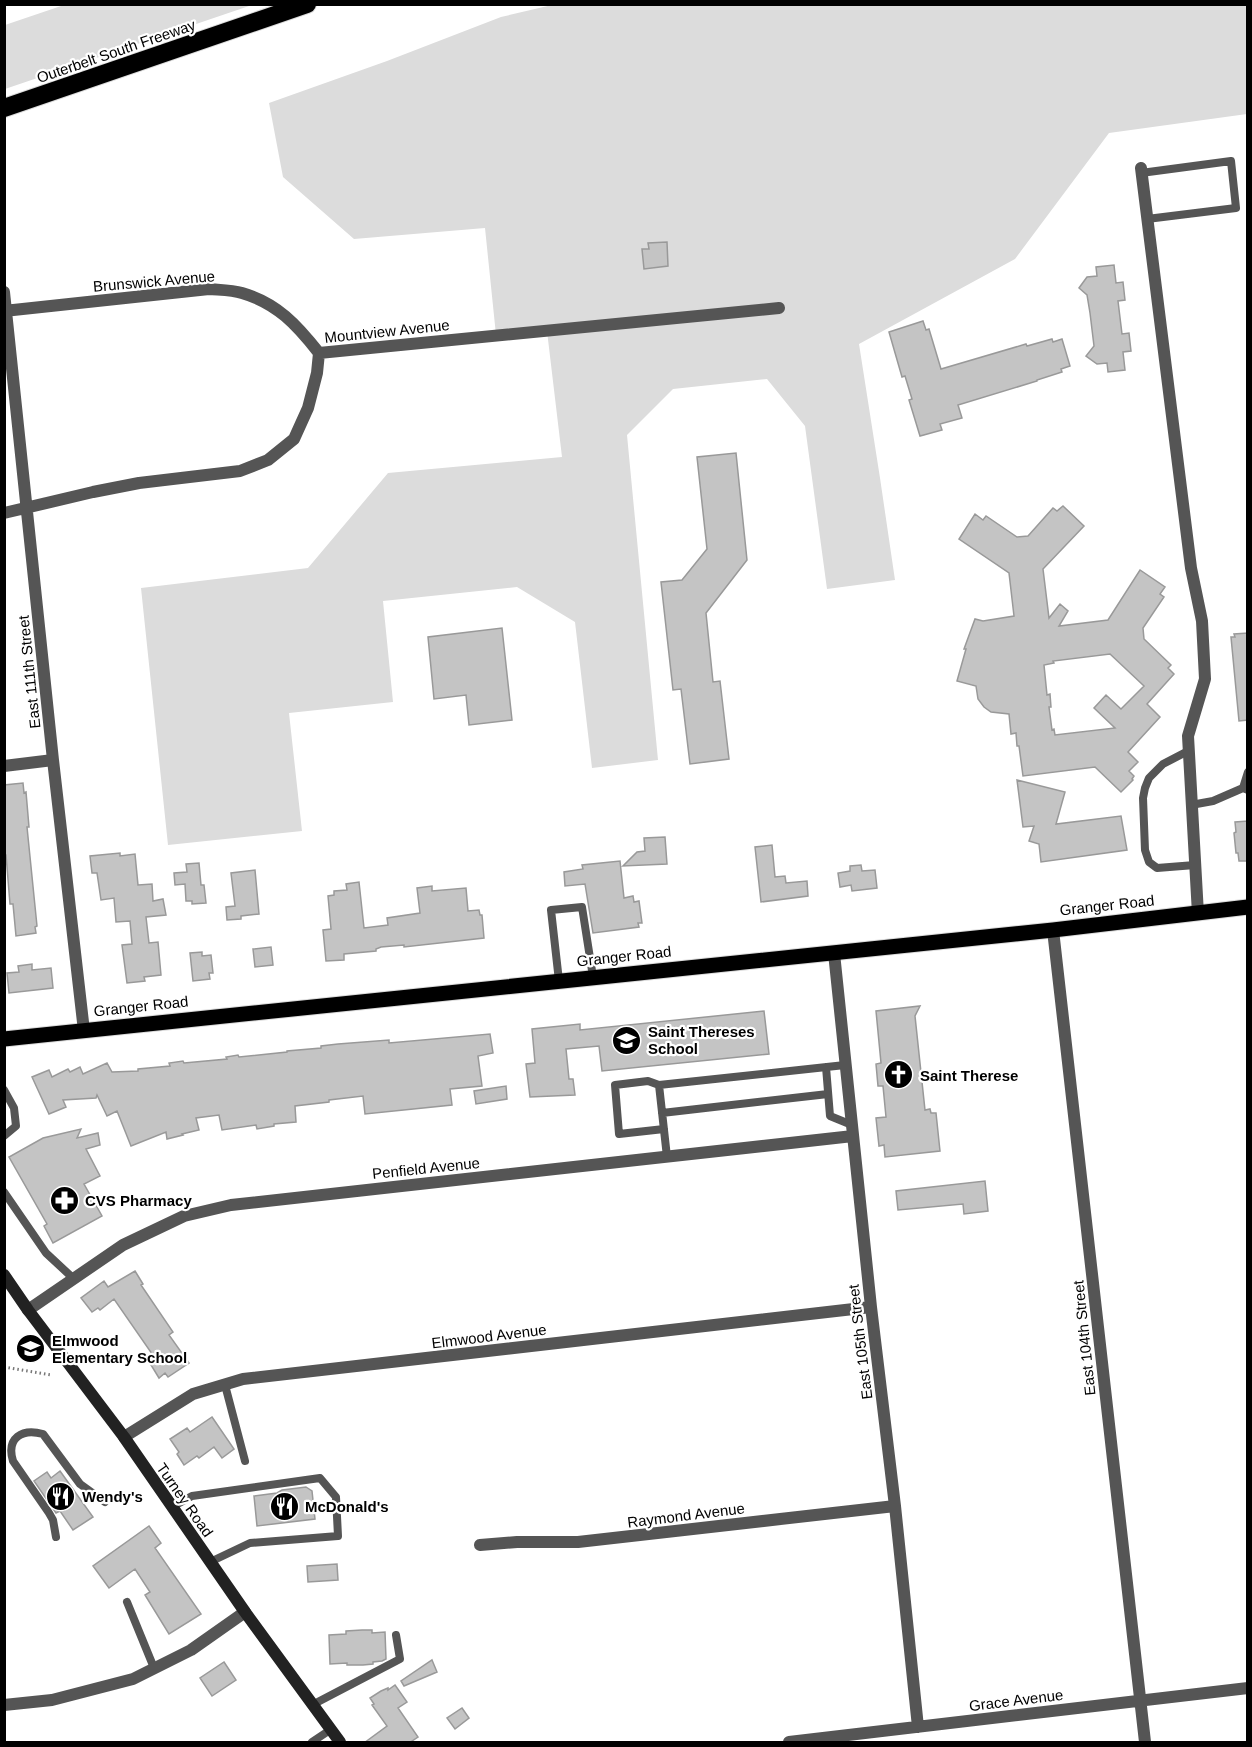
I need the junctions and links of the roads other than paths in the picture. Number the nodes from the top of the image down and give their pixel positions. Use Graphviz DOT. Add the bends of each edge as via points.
graph roads {
  1 [pos="307,4"];
  2 [pos="4,108"];
  3 [pos="1141,170"];
  4 [pos="1147,219"];
  5 [pos="4,292"];
  6 [pos="779,308"];
  7 [pos="5,311"];
  8 [pos="319,352"];
  9 [pos="27,507"];
  10 [pos="4,513"];
  11 [pos="1188,750"];
  12 [pos="52,760"];
  13 [pos="4,766"];
  14 [pos="1248,772"];
  15 [pos="1245,789"];
  16 [pos="1191,805"];
  17 [pos="1195,865"];
  18 [pos="1248,907"];
  19 [pos="1198,914"];
  20 [pos="1053,930"];
  21 [pos="834,953"];
  22 [pos="593,977"];
  23 [pos="559,981"];
  24 [pos="84,1031"];
  25 [pos="4,1039"];
  26 [pos="845,1065"];
  27 [pos="826,1067"];
  28 [pos="659,1085"];
  29 [pos="4,1090"];
  30 [pos="828,1094"];
  31 [pos="662,1113"];
  32 [pos="664,1129"];
  33 [pos="852,1131"];
  34 [pos="4,1136"];
  35 [pos="667,1157"];
  36 [pos="4,1191"];
  37 [pos="4,1275"];
  38 [pos="74,1279"];
  39 [pos="871,1307"];
  40 [pos="28,1310"];
  41 [pos="225,1385"];
  42 [pos="123,1437"];
  43 [pos="245,1461"];
  44 [pos="105,1502"];
  45 [pos="895,1506"];
  46 [pos="172,1507"];
  47 [pos="56,1538"];
  48 [pos="480,1545"];
  49 [pos="210,1562"];
  50 [pos="127,1602"];
  51 [pos="245,1612"];
  52 [pos="396,1635"];
  53 [pos="154,1668"];
  54 [pos="1248,1688"];
  55 [pos="1140,1701"];
  56 [pos="4,1705"];
  57 [pos="312,1705"];
  58 [pos="918,1727"];
  59 [pos="330,1730"];
  60 [pos="312,1743"];
  61 [pos="340,1743"];
  62 [pos="789,1743"];
  63 [pos="1145,1743"];
  1 -- 2 [label="highway, Outerbelt South Freeway"];
  3 -- 4 [label="street"];
  3 -- 4 [label="lane" via="1231,161 1236,208"];
  4 -- 11 [label="street" via="1191,568 1202,621 1205,679 1188,736"];
  5 -- 7 [label="street, East 111th Street"];
  6 -- 8 [label="street, Mountview Avenue"];
  7 -- 8 [label="street, Brunswick Avenue" via="209,289 241,292 272,305 298,326"];
  7 -- 9 [label="street, East 111th Street"];
  8 -- 9 [label="street, Mountview Avenue" via="308,408 294,439 268,460 240,471 139,483"];
  9 -- 10 [label="street, Mountview Avenue"];
  9 -- 12 [label="street, East 111th Street"];
  11 -- 16 [label="street"];
  11 -- 17 [label="lane" via="1163,764 1149,778 1143,798 1145,850 1149,862 1157,868"];
  12 -- 13 [label="street"];
  12 -- 24 [label="street, East 111th Street"];
  14 -- 15 [label="lane"];
  15 -- 16 [label="lane"];
  16 -- 17 [label="street"];
  17 -- 19 [label="street"];
  18 -- 19 [label="main road, Granger Road"];
  19 -- 20 [label="main road, Granger Road"];
  20 -- 21 [label="main road, Granger Road"];
  20 -- 55 [label="street, East 104th Street"];
  21 -- 22 [label="main road, Granger Road"];
  21 -- 26 [label="street, East 105th Street"];
  22 -- 23 [label="main road, Granger Road"];
  22 -- 23 [label="lane" via="582,907 551,910"];
  23 -- 24 [label="main road, Granger Road"];
  24 -- 25 [label="main road, Granger Road"];
  26 -- 27 [label="lane"];
  26 -- 33 [label="street, East 105th Street"];
  27 -- 28 [label="lane"];
  27 -- 30 [label="lane"];
  28 -- 31 [label="lane"];
  28 -- 32 [label="lane" via="648,1081 615,1085 619,1134"];
  29 -- 34 [label="lane" via="14,1108 16,1126"];
  30 -- 31 [label="lane"];
  30 -- 33 [label="lane" via="830,1116"];
  31 -- 32 [label="lane"];
  32 -- 35 [label="lane"];
  33 -- 35 [label="street, Penfield Avenue"];
  33 -- 39 [label="street, East 105th Street"];
  35 -- 38 [label="street, Penfield Avenue" via="231,1205 184,1216 123,1245"];
  36 -- 38 [label="lane" via="46,1253"];
  37 -- 40 [label="main road, Turney Road"];
  38 -- 40 [label="street, Penfield Avenue"];
  39 -- 41 [label="street, Elmwood Avenue" via="243,1379"];
  39 -- 45 [label="street, East 105th Street"];
  40 -- 42 [label="main road, Turney Road"];
  41 -- 42 [label="street, Elmwood Avenue" via="193,1394"];
  41 -- 43 [label="lane"];
  42 -- 46 [label="main road, Turney Road"];
  44 -- 47 [label="lane" via="80,1484 43,1434 34,1431 19,1435 12,1443 12,1461 49,1513"];
  45 -- 48 [label="street, Raymond Avenue" via="578,1542"];
  45 -- 58 [label="street, East 105th Street"];
  46 -- 49 [label="main road, Turney Road"];
  46 -- 49 [label="lane" via="192,1496 320,1478 336,1497 338,1536 250,1543"];
  49 -- 51 [label="main road, Turney Road"];
  50 -- 53 [label="lane"];
  51 -- 53 [label="street" via="191,1650"];
  51 -- 57 [label="main road, Turney Road"];
  52 -- 57 [label="lane" via="399,1659"];
  53 -- 56 [label="street" via="133,1679 52,1700"];
  54 -- 55 [label="street, Grace Avenue"];
  55 -- 58 [label="street, Grace Avenue"];
  55 -- 63 [label="street, East 104th Street"];
  57 -- 59 [label="main road, Turney Road"];
  58 -- 62 [label="street, Grace Avenue"];
  59 -- 60 [label="lane"];
  59 -- 61 [label="main road, Turney Road"];
}
